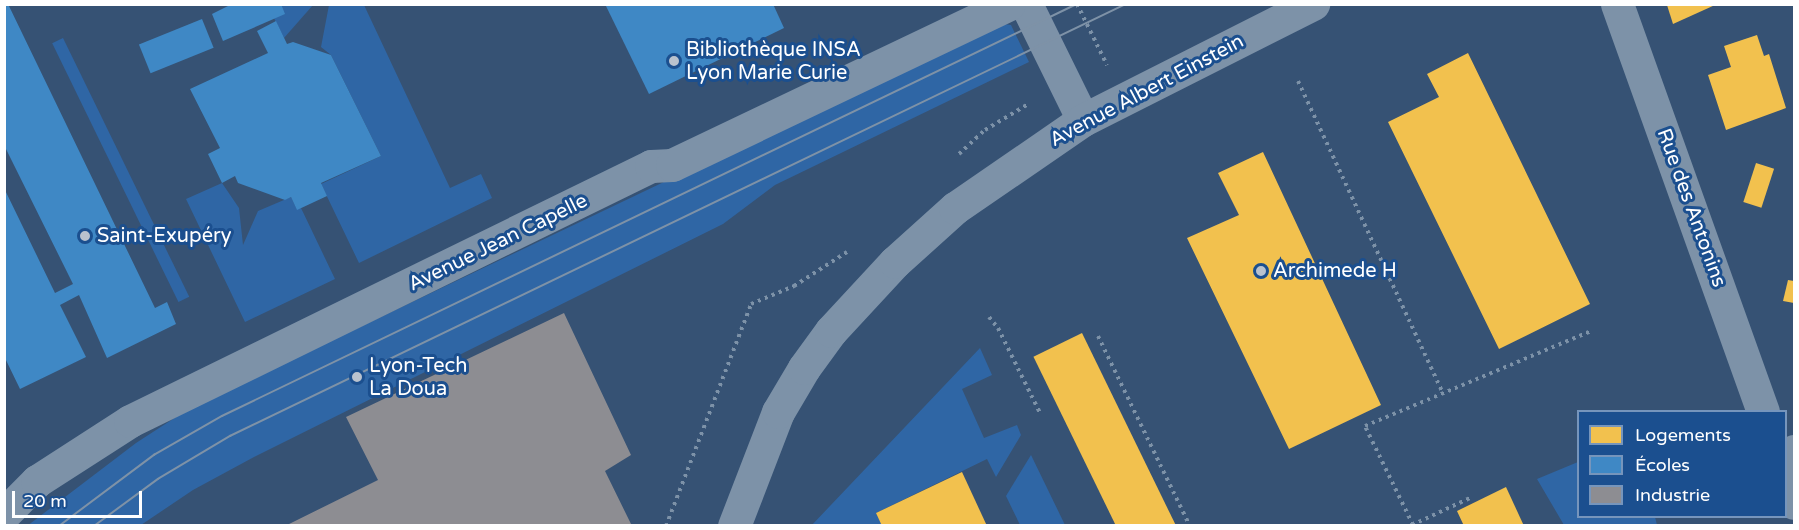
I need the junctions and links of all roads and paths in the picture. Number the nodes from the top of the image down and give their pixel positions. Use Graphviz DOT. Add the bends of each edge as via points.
graph roads {
  1 [pos="1009,4"];
  2 [pos="1026,4"];
  3 [pos="1077,4"];
  4 [pos="1313,4"];
  5 [pos="1617,4"];
  6 [pos="1106,62"];
  7 [pos="1299,81"];
  8 [pos="1083,120"];
  9 [pos="989,317"];
  10 [pos="1593,330"];
  11 [pos="1098,336"];
  12 [pos="1443,393"];
  13 [pos="1763,410"];
  14 [pos="1041,415"];
  15 [pos="1787,483"];
  16 [pos="1472,497"];
  17 [pos="1794,503"];
  18 [pos="4,514"];
  19 [pos="734,525"];
  20 [pos="1190,525"];
  21 [pos="1412,525"];
  1 -- 18 [label="street, Avenue Jean Capelle" via="672,165 651,166 130,420 38,481"];
  2 -- 8 [label="street"];
  3 -- 6 [label="path"];
  4 -- 8 [label="street, Avenue Albert Einstein"];
  5 -- 13 [label="street, Rue des Antonins"];
  7 -- 12 [label="path"];
  8 -- 19 [label="street, Avenue Albert Einstein" via="955,208 896,261 831,331 778,412"];
  9 -- 14 [label="path"];
  10 -- 12 [label="path"];
  11 -- 20 [label="path"];
  12 -- 21 [label="path" via="1365,426"];
  15 -- 17 [label="street"];
  16 -- 21 [label="path"];
}
